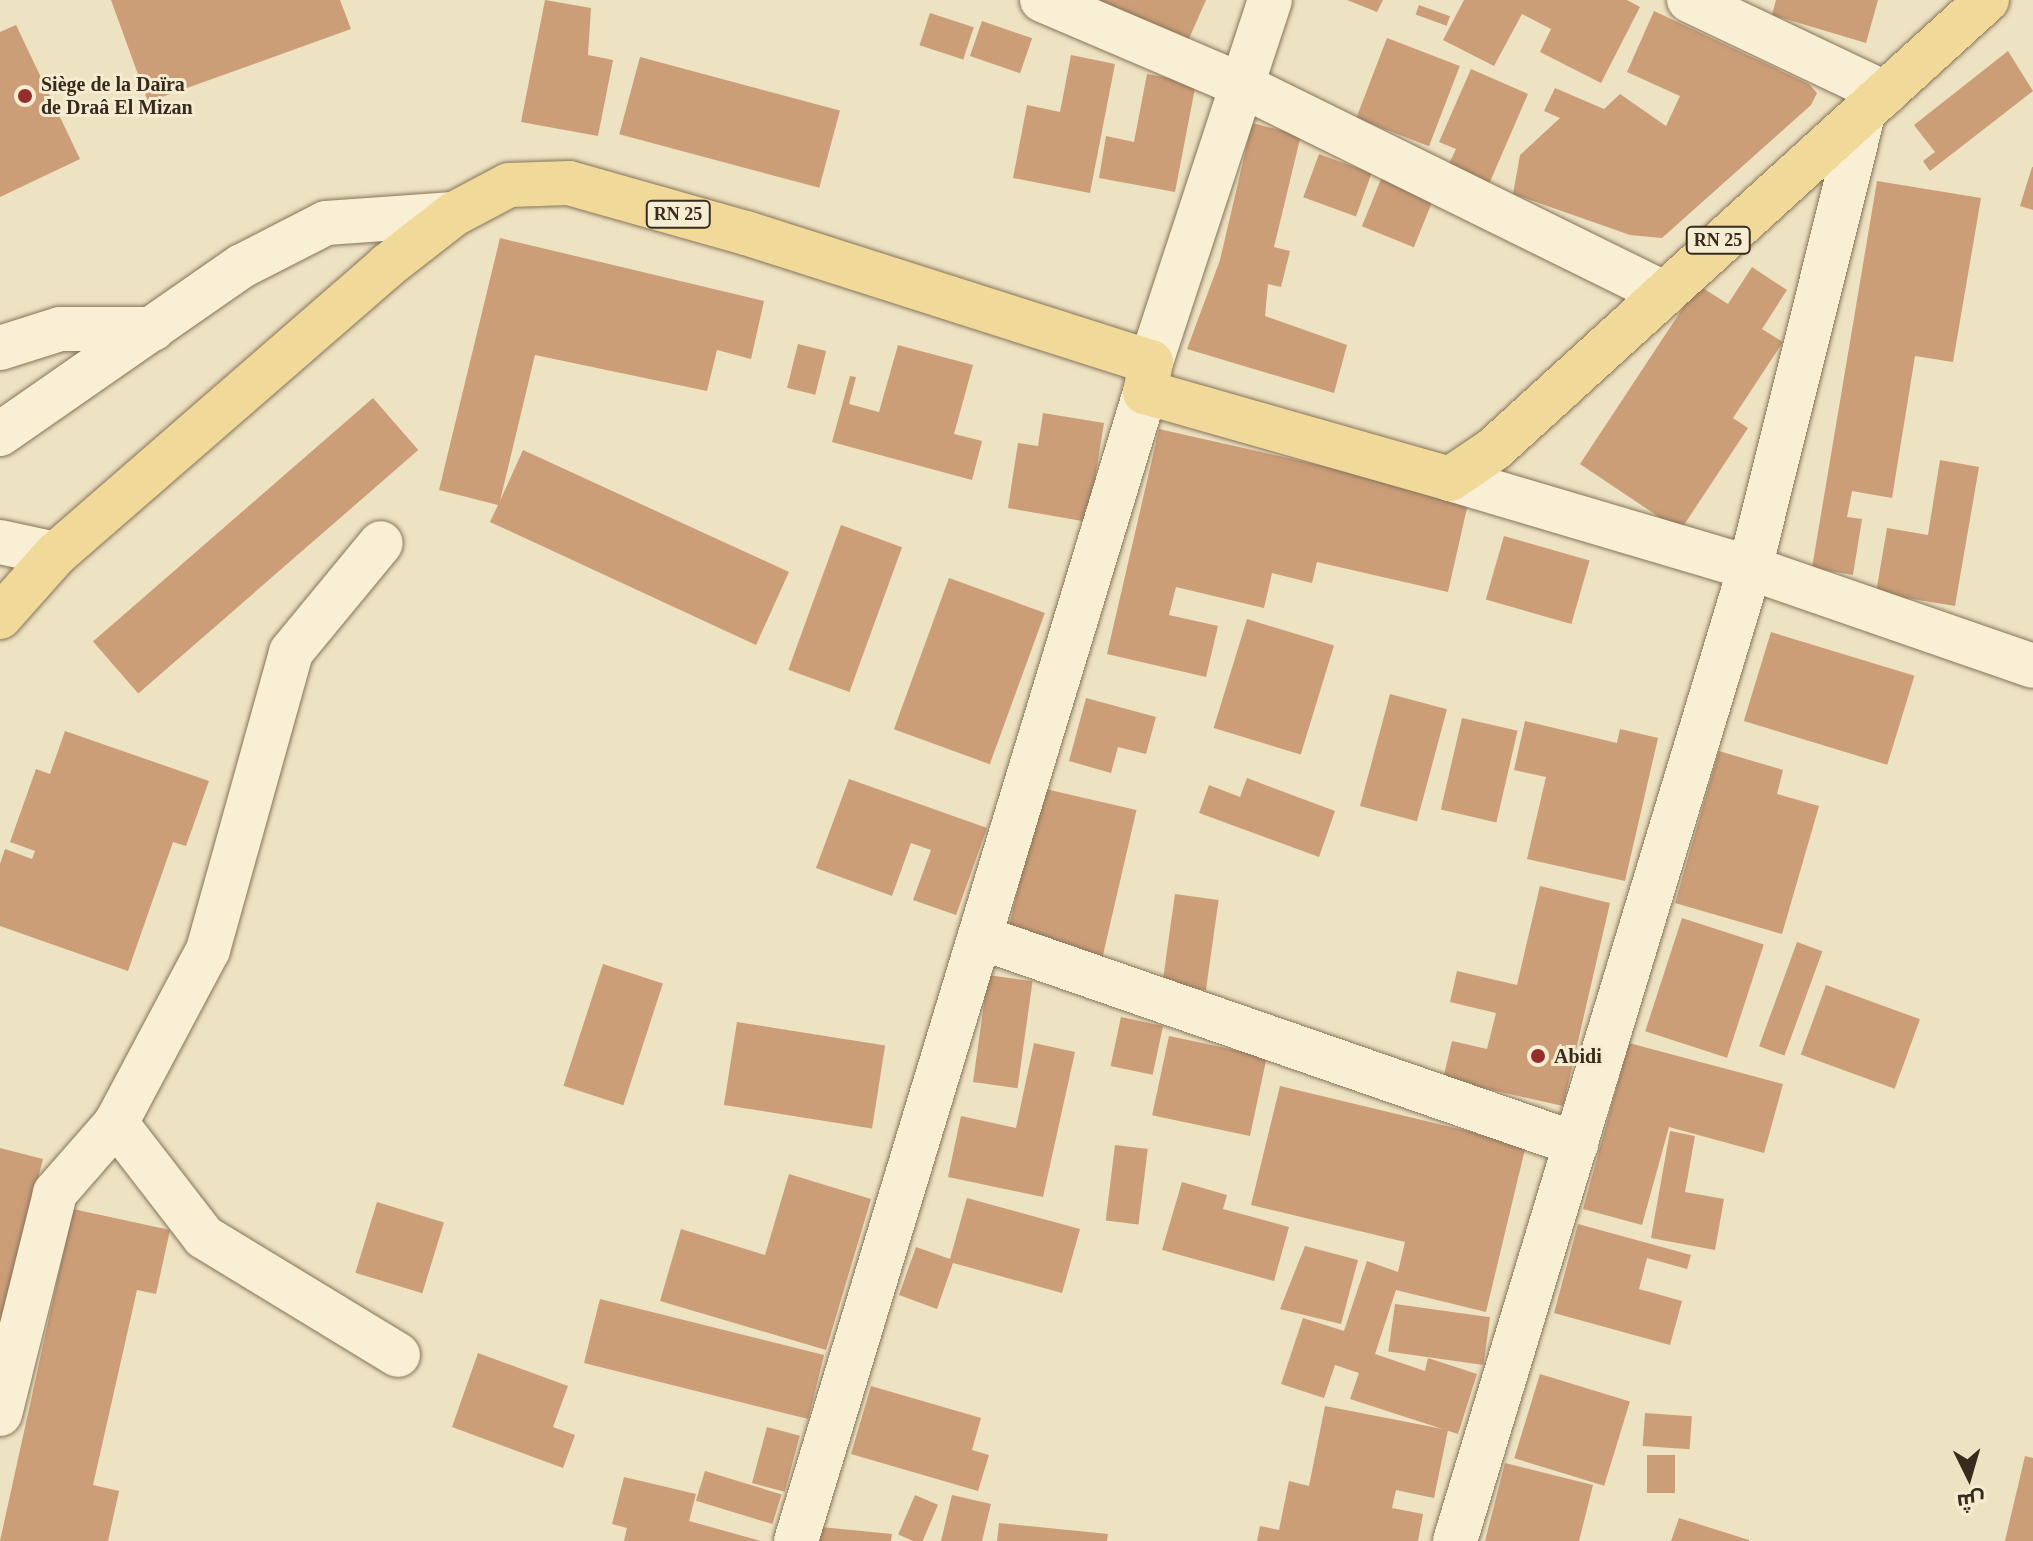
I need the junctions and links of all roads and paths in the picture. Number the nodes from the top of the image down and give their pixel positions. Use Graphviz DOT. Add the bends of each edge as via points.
graph roads {
  1 [pos="1042,0"];
  2 [pos="1270,0"];
  3 [pos="1689,0"];
  4 [pos="1987,0"];
  5 [pos="1241,85"];
  6 [pos="1874,102"];
  7 [pos="454,214"];
  8 [pos="1660,291"];
  9 [pos="153,329"];
  10 [pos="0,348"];
  11 [pos="1148,377"];
  12 [pos="0,434"];
  13 [pos="1450,479"];
  14 [pos="0,542"];
  15 [pos="381,543"];
  16 [pos="56,554"];
  17 [pos="1750,568"];
  18 [pos="0,617"];
  19 [pos="2033,666"];
  20 [pos="982,938"];
  21 [pos="116,1123"];
  22 [pos="1576,1144"];
  23 [pos="398,1355"];
  24 [pos="0,1414"];
  25 [pos="796,1541"];
  26 [pos="1455,1541"];
  1 -- 5 [label="street"];
  2 -- 5 [label="street"];
  3 -- 6 [label="street"];
  4 -- 6 [label="main road, RN 25"];
  5 -- 8 [label="street"];
  5 -- 11 [label="street"];
  6 -- 8 [label="main road, RN 25"];
  6 -- 17 [label="street"];
  7 -- 9 [label="street" via="326,223 242,266"];
  7 -- 11 [label="main road, RN 25" via="509,185 569,183"];
  7 -- 16 [label="main road, RN 25"];
  8 -- 13 [label="main road, RN 25" via="1494,449"];
  9 -- 10 [label="street" via="60,329"];
  9 -- 12 [label="street"];
  11 -- 13 [label="main road, RN 25"];
  11 -- 20 [label="street"];
  13 -- 17 [label="street"];
  14 -- 16 [label="street"];
  15 -- 21 [label="street" via="291,652 208,950"];
  16 -- 18 [label="main road, RN 25"];
  17 -- 19 [label="street"];
  17 -- 22 [label="street"];
  20 -- 22 [label="street"];
  20 -- 25 [label="street"];
  21 -- 23 [label="street" via="204,1237"];
  21 -- 24 [label="street" via="55,1193"];
  22 -- 26 [label="street"];
}
